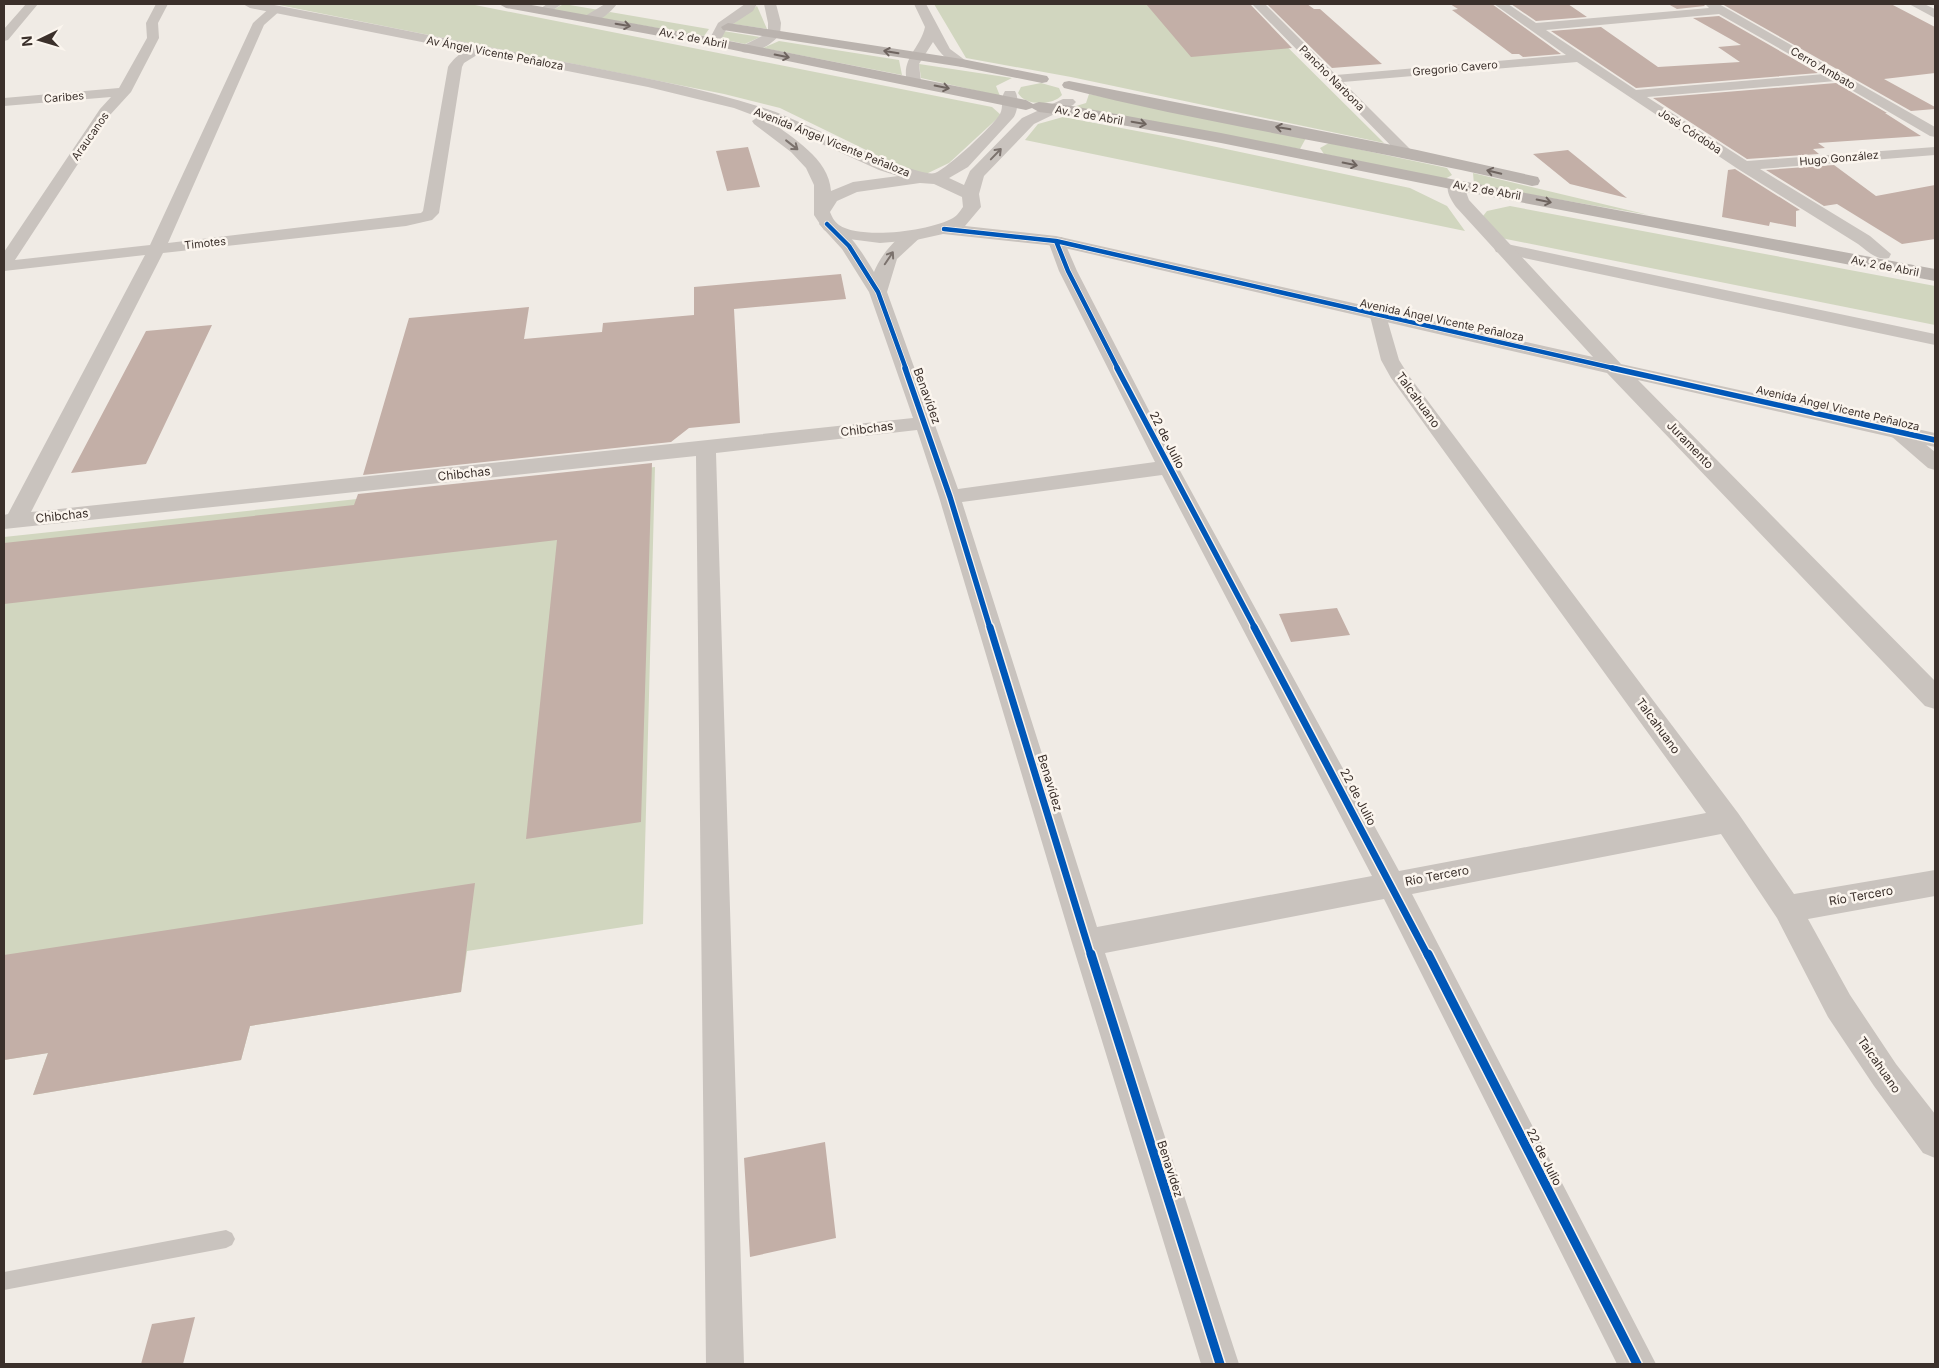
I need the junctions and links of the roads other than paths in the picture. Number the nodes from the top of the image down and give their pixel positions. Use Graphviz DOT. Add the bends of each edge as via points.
graph roads {
  1 [pos="162,4"];
  2 [pos="250,4"];
  3 [pos="506,4"];
  4 [pos="556,4"];
  5 [pos="606,4"];
  6 [pos="751,4"];
  7 [pos="770,4"];
  8 [pos="920,4"];
  9 [pos="1258,4"];
  10 [pos="1500,4"];
  11 [pos="1916,4"];
  12 [pos="30,6"];
  13 [pos="1716,7"];
  14 [pos="276,9"];
  15 [pos="629,9"];
  16 [pos="12,10"];
  17 [pos="543,11"];
  18 [pos="1935,14"];
  19 [pos="589,19"];
  20 [pos="703,22"];
  21 [pos="722,26"];
  22 [pos="931,26"];
  23 [pos="1533,26"];
  24 [pos="775,34"];
  25 [pos="4,36"];
  26 [pos="714,42"];
  27 [pos="747,49"];
  28 [pos="479,50"];
  29 [pos="917,56"];
  30 [pos="1577,58"];
  31 [pos="962,63"];
  32 [pos="1840,77"];
  33 [pos="1042,78"];
  34 [pos="1333,79"];
  35 [pos="914,82"];
  36 [pos="1069,84"];
  37 [pos="124,92"];
  38 [pos="1632,94"];
  39 [pos="1009,97"];
  40 [pos="4,102"];
  41 [pos="739,105"];
  42 [pos="1063,106"];
  43 [pos="1935,133"];
  44 [pos="1330,137"];
  45 [pos="1935,151"];
  46 [pos="1405,152"];
  47 [pos="1317,157"];
  48 [pos="1455,162"];
  49 [pos="1743,166"];
  50 [pos="929,179"];
  51 [pos="1456,185"];
  52 [pos="971,201"];
  53 [pos="824,218"];
  54 [pos="944,228"];
  55 [pos="916,234"];
  56 [pos="1056,241"];
  57 [pos="157,248"];
  58 [pos="1502,248"];
  59 [pos="1882,254"];
  60 [pos="1935,264"];
  61 [pos="4,265"];
  62 [pos="1935,275"];
  63 [pos="878,292"];
  64 [pos="1380,316"];
  65 [pos="1935,340"];
  66 [pos="1613,367"];
  67 [pos="925,423"];
  68 [pos="1898,432"];
  69 [pos="1935,440"];
  70 [pos="706,448"];
  71 [pos="1935,463"];
  72 [pos="1168,467"];
  73 [pos="950,497"];
  74 [pos="10,522"];
  75 [pos="1935,698"];
  76 [pos="1728,821"];
  77 [pos="1935,883"];
  78 [pos="1392,885"];
  79 [pos="1787,909"];
  80 [pos="1087,943"];
  81 [pos="1935,1141"];
  82 [pos="226,1239"];
  83 [pos="4,1281"];
  84 [pos="725,1364"];
  85 [pos="1220,1364"];
  86 [pos="1637,1364"];
  1 -- 37 [label="street, Araucanos" via="152,23 153,38"];
  2 -- 14 [label="street, Av Ángel Vicente Peñaloza"];
  3 -- 17 [label="main road, Av. 2 de Abril"];
  4 -- 17 [label="street"];
  5 -- 15 [label="main road"];
  5 -- 19 [label="street"];
  6 -- 21 [label="street"];
  7 -- 24 [label="street"];
  8 -- 22 [label="street"];
  9 -- 34 [label="street, Pancho Narbona"];
  10 -- 23 [label="street, José Córdoba"];
  11 -- 18 [label="street"];
  12 -- 16 [label="street"];
  12 -- 25 [label="street"];
  13 -- 23 [label="street"];
  13 -- 32 [label="street, Cerro Ambato"];
  14 -- 28 [label="street, Av Ángel Vicente Peñaloza"];
  14 -- 57 [label="street" via="259,23"];
  17 -- 19 [label="main road, Av. 2 de Abril"];
  19 -- 26 [label="main road, Av. 2 de Abril, one-way"];
  20 -- 21 [label="main road, Av. 2 de Abril"];
  21 -- 24 [label="main road, Av. 2 de Abril"];
  21 -- 26 [label="street"];
  22 -- 29 [label="street" via="927,42"];
  22 -- 31 [label="street" via="945,51"];
  23 -- 30 [label="street, José Córdoba"];
  24 -- 27 [label="street" via="771,39"];
  29 -- 24 [label="main road, Av. 2 de Abril, one-way"];
  26 -- 27 [label="main road, Av. 2 de Abril"];
  27 -- 35 [label="main road, Av. 2 de Abril, one-way"];
  28 -- 41 [label="street, Av Ángel Vicente Peñaloza" via="648,83"];
  28 -- 57 [label="street, Timotes" via="459,60 456,67 431,212 426,217"];
  29 -- 31 [label="main road, Av. 2 de Abril"];
  29 -- 35 [label="street" via="910,72"];
  30 -- 34 [label="street, Gregorio Cavero"];
  30 -- 38 [label="street, José Córdoba"];
  31 -- 33 [label="main road, Av. 2 de Abril"];
  32 -- 38 [label="street"];
  32 -- 43 [label="street, Cerro Ambato"];
  33 -- 36 [label="main road, Av. 2 de Abril"];
  33 -- 39 [label="main road" via="1018,83 1013,86"];
  34 -- 46 [label="street, Pancho Narbona"];
  35 -- 39 [label="main road, Av. 2 de Abril, one-way"];
  36 -- 42 [label="main road" via="1076,94"];
  44 -- 36 [label="main road, Av. 2 de Abril, one-way" via="1192,112"];
  37 -- 40 [label="street, Caribes"];
  37 -- 61 [label="street, Araucanos" via="105,112"];
  38 -- 49 [label="street, José Córdoba"];
  39 -- 42 [label="main road, Av. 2 de Abril" via="1032,106"];
  39 -- 50 [label="street" via="1008,115 962,163"];
  41 -- 50 [label="street, Avenida Ángel Vicente Peñaloza" via="786,121 885,166"];
  41 -- 53 [label="street, Avenida Ángel Vicente Peñaloza, one-way" via="814,167 822,184"];
  42 -- 47 [label="main road, Av. 2 de Abril, one-way"];
  52 -- 42 [label="street, one-way" via="976,175 1028,121"];
  44 -- 46 [label="main road, Av. 2 de Abril"];
  44 -- 47 [label="main road" via="1310,144"];
  45 -- 49 [label="street, Hugo González"];
  46 -- 48 [label="main road, Av. 2 de Abril"];
  47 -- 51 [label="main road, Av. 2 de Abril, one-way"];
  48 -- 51 [label="main road" via="1461,170 1461,179"];
  59 -- 48 [label="main road, Av. 2 de Abril, one-way" via="1720,223"];
  49 -- 59 [label="street, José Córdoba"];
  50 -- 52 [label="street, Avenida Ángel Vicente Peñaloza"];
  50 -- 53 [label="street, Avenida Ángel Vicente Peñaloza" via="853,187 831,197"];
  51 -- 58 [label="street, Juramento" via="1462,203"];
  51 -- 62 [label="main road, Av. 2 de Abril, one-way"];
  52 -- 54 [label="street, Avenida Ángel Vicente Peñaloza" via="960,221"];
  52 -- 56 [label="street, Avenida Ángel Vicente Peñaloza" via="1002,223"];
  53 -- 55 [label="street, Avenida Ángel Vicente Peñaloza" via="836,230 859,237"];
  53 -- 63 [label="street, Benavídez" via="849,246"];
  54 -- 55 [label="street, Avenida Ángel Vicente Peñaloza"];
  54 -- 56 [label="street, Avenida Ángel Vicente Peñaloza"];
  63 -- 55 [label="street, one-way" via="884,263 894,250"];
  56 -- 64 [label="street, Avenida Ángel Vicente Peñaloza"];
  56 -- 72 [label="street, 22 de Julio" via="1068,272"];
  57 -- 61 [label="street, Timotes"];
  57 -- 74 [label="street"];
  58 -- 65 [label="street"];
  58 -- 66 [label="street, Juramento"];
  59 -- 60 [label="main road, Av. 2 de Abril"];
  63 -- 67 [label="street, Benavídez"];
  64 -- 66 [label="street, Avenida Ángel Vicente Peñaloza"];
  64 -- 76 [label="street, Talcahuano" via="1390,360 1401,378"];
  66 -- 68 [label="street, Avenida Ángel Vicente Peñaloza"];
  66 -- 75 [label="street, Juramento"];
  67 -- 70 [label="street, Chibchas"];
  67 -- 73 [label="street, Benavídez"];
  68 -- 69 [label="street, Avenida Ángel Vicente Peñaloza"];
  68 -- 71 [label="street"];
  70 -- 74 [label="street, Chibchas"];
  70 -- 84 [label="street"];
  72 -- 73 [label="street"];
  72 -- 78 [label="street, 22 de Julio"];
  73 -- 80 [label="street, Benavídez"];
  76 -- 78 [label="street, Río Tercero"];
  76 -- 79 [label="street, Talcahuano"];
  77 -- 79 [label="street, Río Tercero"];
  78 -- 80 [label="street, Río Tercero"];
  78 -- 86 [label="street, 22 de Julio"];
  79 -- 81 [label="street, Talcahuano" via="1839,1006"];
  80 -- 85 [label="street, Benavídez"];
  82 -- 83 [label="lane"];
}
